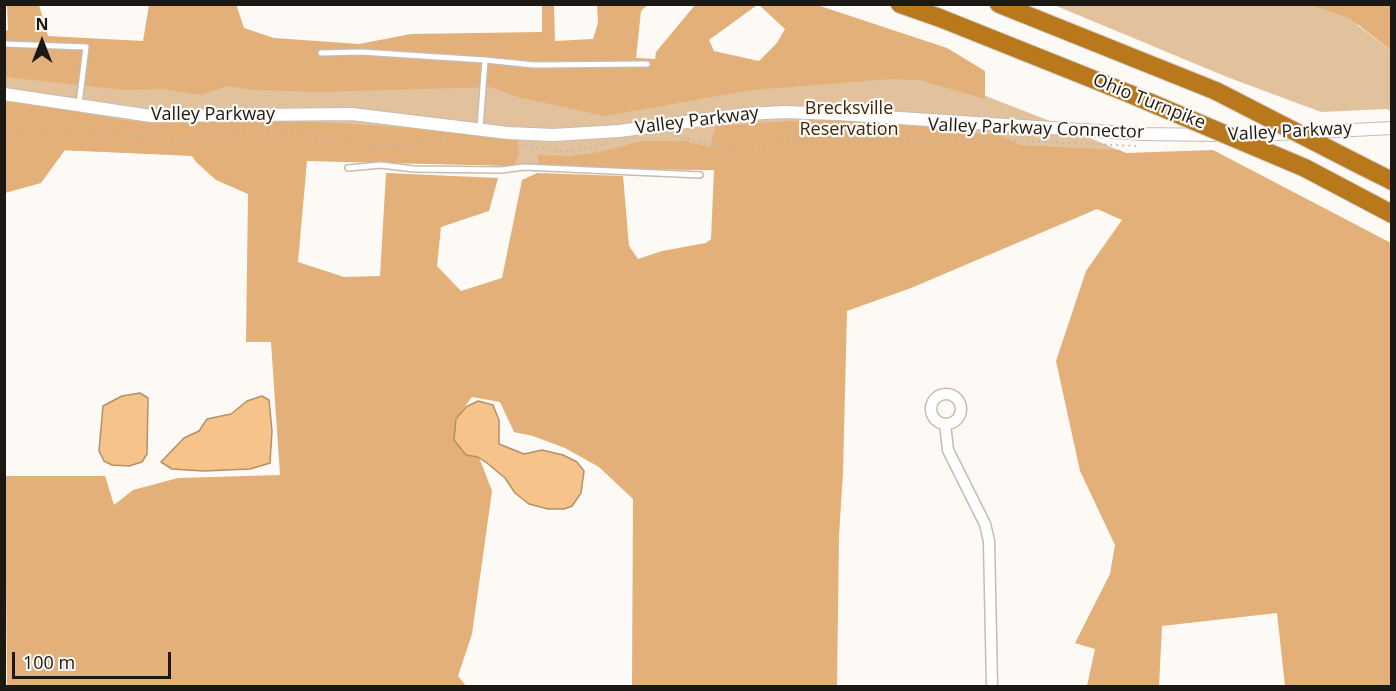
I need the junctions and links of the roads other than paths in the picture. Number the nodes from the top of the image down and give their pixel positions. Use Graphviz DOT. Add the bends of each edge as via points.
graph roads {
  1 [pos="900,4"];
  2 [pos="999,4"];
  3 [pos="4,44"];
  4 [pos="321,53"];
  5 [pos="485,60"];
  6 [pos="647,64"];
  7 [pos="4,94"];
  8 [pos="79,105"];
  9 [pos="1392,128"];
  10 [pos="480,130"];
  11 [pos="348,168"];
  12 [pos="700,175"];
  13 [pos="1392,181"];
  14 [pos="1392,214"];
  15 [pos="945,424"];
  16 [pos="992,687"];
  1 -- 14 [label="highway, Ohio Turnpike, bridge" via="1305,168"];
  2 -- 13 [label="highway, Ohio Turnpike, bridge" via="1216,91"];
  3 -- 8 [label="lane" via="86,47"];
  4 -- 5 [label="lane"];
  5 -- 6 [label="lane" via="534,65"];
  5 -- 10 [label="lane"];
  7 -- 8 [label="street, Valley Parkway"];
  8 -- 10 [label="street, Valley Parkway" via="151,116 352,114"];
  9 -- 10 [label="street, Valley Parkway" via="1247,136 1168,135 784,112 553,135"];
  11 -- 12 [label="lane" via="532,167"];
  15 -- 16 [label="street" via="948,450 988,534"];
}
